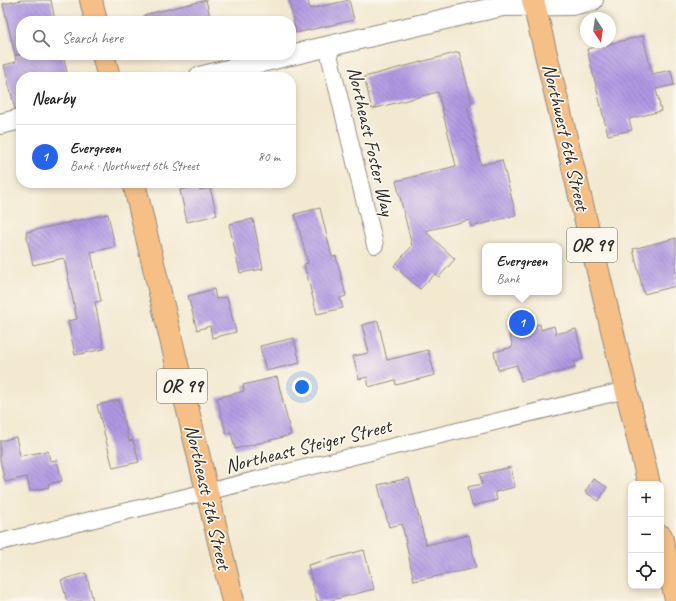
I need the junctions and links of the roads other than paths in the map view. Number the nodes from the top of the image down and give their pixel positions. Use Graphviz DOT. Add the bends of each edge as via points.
graph roads {
  1 [pos="91,0"];
  2 [pos="593,0"];
  3 [pos="534,3"];
  4 [pos="95,16"];
  5 [pos="327,46"];
  6 [pos="296,54"];
  7 [pos="105,60"];
  8 [pos="270,60"];
  9 [pos="108,72"];
  10 [pos="220,72"];
  11 [pos="16,120"];
  12 [pos="0,124"];
  13 [pos="135,188"];
  14 [pos="375,245"];
  15 [pos="626,390"];
  16 [pos="647,481"];
  17 [pos="207,492"];
  18 [pos="0,542"];
  19 [pos="664,548"];
  20 [pos="676,598"];
  21 [pos="233,601"];
  1 -- 4 [label="highway"];
  2 -- 3 [label="street" via="572,5"];
  3 -- 5 [label="street" via="474,12"];
  3 -- 15 [label="highway, Northwest 6th Street / OR 99"];
  5 -- 6 [label="street"];
  5 -- 14 [label="street, Northeast Foster Way"];
  7 -- 9 [label="highway"];
  8 -- 10 [label="street"];
  11 -- 12 [label="street"];
  13 -- 17 [label="highway, Northeast 7th Street / OR 99"];
  15 -- 16 [label="highway, Northwest 6th Street / OR 99"];
  15 -- 17 [label="street, Northeast Steiger Street"];
  17 -- 18 [label="street, Northeast Steiger Street"];
  17 -- 21 [label="highway, Northeast 7th Street / OR 99"];
  19 -- 20 [label="highway"];
}
